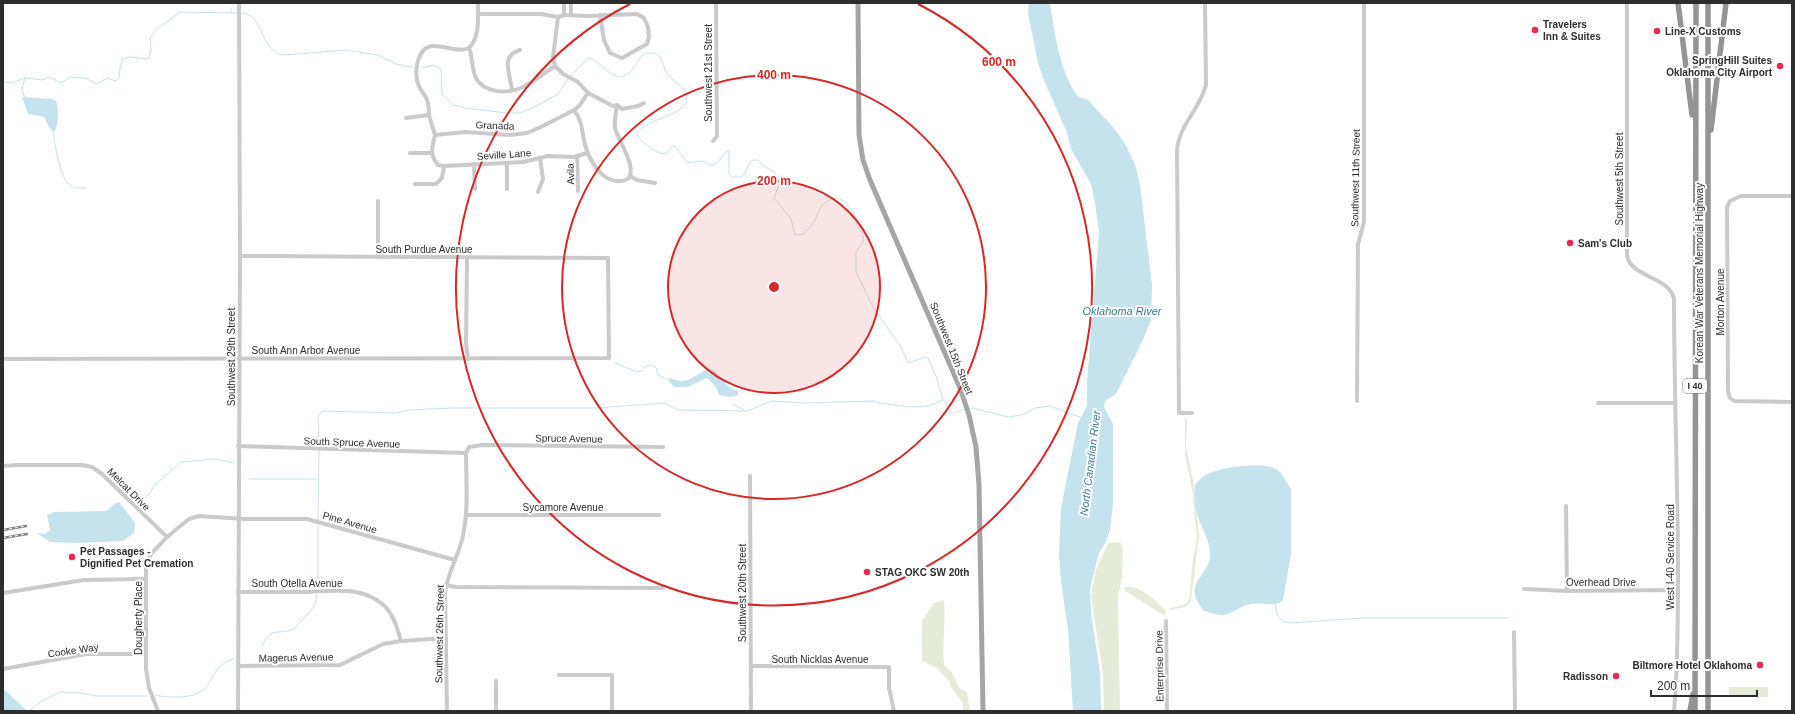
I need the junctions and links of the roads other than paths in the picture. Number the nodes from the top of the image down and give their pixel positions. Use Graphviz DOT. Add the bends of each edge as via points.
graph roads {
  1 [pos="238,3"];
  2 [pos="478,3"];
  3 [pos="564,3"];
  4 [pos="571,3"];
  5 [pos="716,3"];
  6 [pos="858,3"];
  7 [pos="1205,3"];
  8 [pos="1364,3"];
  9 [pos="1627,3"];
  10 [pos="1678,3"];
  11 [pos="1696,3"];
  12 [pos="1708,3"];
  13 [pos="1726,3"];
  14 [pos="478,14"];
  15 [pos="564,15"];
  16 [pos="571,15"];
  17 [pos="600,15"];
  18 [pos="558,17"];
  19 [pos="469,48"];
  20 [pos="520,50"];
  21 [pos="555,66"];
  22 [pos="512,90"];
  23 [pos="588,93"];
  24 [pos="644,103"];
  25 [pos="617,105"];
  26 [pos="574,110"];
  27 [pos="430,116"];
  28 [pos="406,118"];
  29 [pos="435,135"];
  30 [pos="713,141"];
  31 [pos="1708,148"];
  32 [pos="410,153"];
  33 [pos="431,153"];
  34 [pos="588,153"];
  35 [pos="577,156"];
  36 [pos="540,158"];
  37 [pos="1695,159"];
  38 [pos="507,163"];
  39 [pos="474,164"];
  40 [pos="444,166"];
  41 [pos="630,176"];
  42 [pos="655,183"];
  43 [pos="415,184"];
  44 [pos="475,189"];
  45 [pos="507,189"];
  46 [pos="578,191"];
  47 [pos="538,192"];
  48 [pos="1792,196"];
  49 [pos="378,201"];
  50 [pos="240,256"];
  51 [pos="378,257"];
  52 [pos="466,258"];
  53 [pos="468,358"];
  54 [pos="609,358"];
  55 [pos="3,359"];
  56 [pos="239,359"];
  57 [pos="1357,401"];
  58 [pos="1792,402"];
  59 [pos="1598,403"];
  60 [pos="1674,403"];
  61 [pos="1192,413"];
  62 [pos="238,446"];
  63 [pos="663,447"];
  64 [pos="466,453"];
  65 [pos="3,466"];
  66 [pos="750,476"];
  67 [pos="1566,506"];
  68 [pos="466,515"];
  69 [pos="659,515"];
  70 [pos="238,518"];
  71 [pos="166,537"];
  72 [pos="455,560"];
  73 [pos="146,579"];
  74 [pos="446,585"];
  75 [pos="663,588"];
  76 [pos="1524,589"];
  77 [pos="1567,590"];
  78 [pos="1678,590"];
  79 [pos="238,592"];
  80 [pos="3,593"];
  81 [pos="1166,621"];
  82 [pos="1514,632"];
  83 [pos="446,638"];
  84 [pos="401,641"];
  85 [pos="146,654"];
  86 [pos="238,666"];
  87 [pos="751,666"];
  88 [pos="3,669"];
  89 [pos="559,675"];
  90 [pos="1696,676"];
  91 [pos="496,681"];
  92 [pos="1708,682"];
  93 [pos="158,711"];
  94 [pos="238,711"];
  95 [pos="446,711"];
  96 [pos="496,711"];
  97 [pos="612,711"];
  98 [pos="751,711"];
  99 [pos="894,711"];
  100 [pos="983,711"];
  101 [pos="1167,711"];
  102 [pos="1515,711"];
  103 [pos="1674,711"];
  104 [pos="1690,711"];
  105 [pos="1695,711"];
  106 [pos="1708,711"];
  107 [pos="1711,711"];
  1 -- 50 [label="street, Southwest 29th Street"];
  2 -- 14 [label="street"];
  3 -- 15 [label="street"];
  4 -- 16 [label="street"];
  5 -- 30 [label="street, Southwest 21st Street" via="717,136"];
  6 -- 100 [label="main road, Southwest 15th Street" via="859,135 864,160 870,180 960,388 976,447"];
  7 -- 61 [label="street" via="1206,85 1178,139 1177,150 1179,413"];
  8 -- 57 [label="street, Southwest 11th Street" via="1364,222 1358,244"];
  9 -- 60 [label="street, Southwest 5th Street" via="1627,256 1633,266 1667,286 1673,294"];
  10 -- 37 [label="highway" via="1690,91"];
  11 -- 37 [label="highway, Korean War Veterans Memorial Highway / I 40"];
  12 -- 31 [label="highway, Korean War Veterans Memorial Highway / I 40"];
  13 -- 31 [label="highway"];
  14 -- 18 [label="street" via="541,14"];
  14 -- 19 [label="street" via="474,43"];
  15 -- 16 [label="street"];
  15 -- 18 [label="street"];
  16 -- 17 [label="street"];
  17 -- 17 [label="street" via="637,14 644,18 648,27 647,44 622,58 610,54 604,40"];
  18 -- 21 [label="street" via="553,58"];
  19 -- 22 [label="street" via="474,74 481,84 494,90"];
  19 -- 27 [label="street" via="459,50 431,46 420,55 418,82 427,100"];
  20 -- 22 [label="street" via="510,54 508,59"];
  21 -- 22 [label="street" via="522,87"];
  21 -- 23 [label="street" via="578,82"];
  23 -- 25 [label="street" via="613,106"];
  23 -- 26 [label="street, Granada"];
  24 -- 25 [label="street" via="622,109"];
  25 -- 41 [label="street" via="615,127 629,160"];
  26 -- 29 [label="street, Granada" via="526,133 510,135 465,132"];
  26 -- 34 [label="street" via="581,122"];
  27 -- 28 [label="street"];
  27 -- 29 [label="street"];
  29 -- 33 [label="street"];
  31 -- 92 [label="highway, Korean War Veterans Memorial Highway / I 40"];
  32 -- 33 [label="street"];
  33 -- 40 [label="street" via="438,165"];
  34 -- 35 [label="street, Seville Lane"];
  34 -- 41 [label="street" via="606,178 619,182"];
  35 -- 36 [label="street, Seville Lane"];
  35 -- 46 [label="street, Avila"];
  36 -- 38 [label="street, Seville Lane"];
  36 -- 47 [label="street" via="544,179"];
  37 -- 90 [label="highway, Korean War Veterans Memorial Highway / I 40"];
  38 -- 39 [label="street, Seville Lane"];
  38 -- 45 [label="street"];
  39 -- 40 [label="street, Seville Lane"];
  39 -- 44 [label="street"];
  40 -- 43 [label="street" via="442,178 436,184"];
  41 -- 42 [label="street" via="642,182"];
  48 -- 58 [label="street, Morton Avenue" via="1741,196 1730,201 1727,207 1730,398 1734,401"];
  49 -- 51 [label="street"];
  50 -- 51 [label="street, South Purdue Avenue"];
  50 -- 56 [label="street, Southwest 29th Street"];
  51 -- 52 [label="street, South Purdue Avenue"];
  52 -- 53 [label="street"];
  52 -- 54 [label="street, South Purdue Avenue" via="608,258"];
  53 -- 54 [label="street, South Ann Arbor Avenue"];
  53 -- 56 [label="street, South Ann Arbor Avenue"];
  55 -- 56 [label="street, South Ann Arbor Avenue"];
  56 -- 62 [label="street, Southwest 29th Street"];
  59 -- 60 [label="street"];
  60 -- 78 [label="street, West I-40 Service Road" via="1678,486"];
  62 -- 64 [label="street, South Spruce Avenue"];
  62 -- 70 [label="street, Southwest 29th Street"];
  63 -- 64 [label="street, Spruce Avenue" via="475,446 469,447"];
  64 -- 68 [label="street, Southwest 26th Street"];
  65 -- 71 [label="street, Melcat Drive" via="92,467"];
  66 -- 87 [label="street, Southwest 20th Street"];
  67 -- 77 [label="street"];
  68 -- 69 [label="street, Sycamore Avenue"];
  68 -- 72 [label="street, Southwest 26th Street" via="462,540"];
  70 -- 71 [label="street, Dougherty Place" via="199,516 189,519"];
  70 -- 72 [label="street, Pine Avenue" via="315,520"];
  70 -- 79 [label="street, Southwest 29th Street"];
  71 -- 73 [label="street, Dougherty Place" via="148,558"];
  72 -- 74 [label="street, Southwest 26th Street"];
  73 -- 80 [label="street" via="80,580"];
  73 -- 85 [label="street, Dougherty Place"];
  74 -- 75 [label="street"];
  74 -- 83 [label="street, Southwest 26th Street"];
  76 -- 77 [label="street, Overhead Drive"];
  77 -- 78 [label="street, Overhead Drive"];
  78 -- 103 [label="street, West I-40 Service Road"];
  79 -- 84 [label="street, South Otella Avenue" via="354,591 382,603 390,613"];
  79 -- 86 [label="street, Southwest 29th Street"];
  81 -- 101 [label="street, Enterprise Drive"];
  82 -- 102 [label="street"];
  83 -- 84 [label="street, Magerus Avenue"];
  83 -- 95 [label="street, Southwest 26th Street"];
  84 -- 86 [label="street, Magerus Avenue" via="383,644 340,664"];
  85 -- 88 [label="street, Cooke Way" via="86,654"];
  85 -- 93 [label="street, Dougherty Place" via="147,680"];
  86 -- 94 [label="street, Southwest 29th Street"];
  87 -- 98 [label="street, Southwest 20th Street"];
  87 -- 99 [label="street, South Nicklas Avenue" via="889,667 889,688"];
  89 -- 97 [label="street" via="612,675"];
  90 -- 104 [label="highway"];
  90 -- 105 [label="highway, Korean War Veterans Memorial Highway / I 40"];
  91 -- 96 [label="street"];
  92 -- 106 [label="highway, Korean War Veterans Memorial Highway / I 40"];
  92 -- 107 [label="highway"];
}
